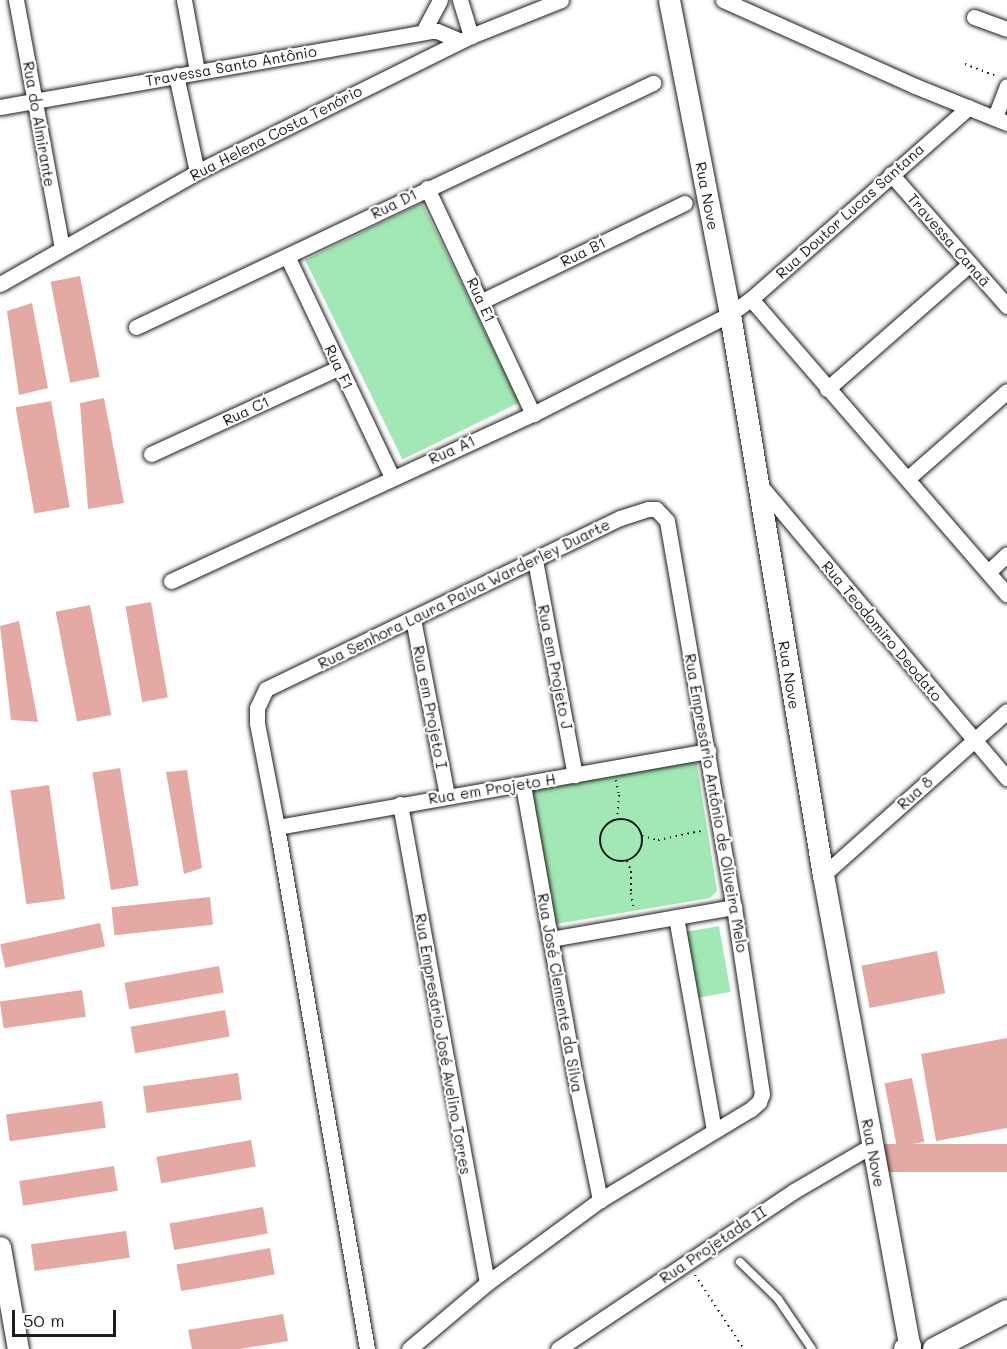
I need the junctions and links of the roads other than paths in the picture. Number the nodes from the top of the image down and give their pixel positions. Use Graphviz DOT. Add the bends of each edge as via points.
graph roads {
  1 [pos="19,0"];
  2 [pos="184,0"];
  3 [pos="440,0"];
  4 [pos="460,0"];
  5 [pos="561,0"];
  6 [pos="669,0"];
  7 [pos="723,0"];
  8 [pos="974,17"];
  9 [pos="1007,29"];
  10 [pos="423,32"];
  11 [pos="466,39"];
  12 [pos="198,71"];
  13 [pos="176,75"];
  14 [pos="1002,81"];
  15 [pos="653,83"];
  16 [pos="34,101"];
  17 [pos="969,107"];
  18 [pos="0,108"];
  19 [pos="1001,120"];
  20 [pos="196,172"];
  21 [pos="891,174"];
  22 [pos="427,188"];
  23 [pos="685,203"];
  24 [pos="62,248"];
  25 [pos="287,256"];
  26 [pos="970,264"];
  27 [pos="0,284"];
  28 [pos="751,299"];
  29 [pos="482,301"];
  30 [pos="1007,306"];
  31 [pos="730,314"];
  32 [pos="136,327"];
  33 [pos="340,367"];
  34 [pos="826,389"];
  35 [pos="1007,391"];
  36 [pos="532,414"];
  37 [pos="151,454"];
  38 [pos="392,477"];
  39 [pos="907,479"];
  40 [pos="757,482"];
  41 [pos="662,513"];
  42 [pos="1007,554"];
  43 [pos="535,560"];
  44 [pos="988,572"];
  45 [pos="171,581"];
  46 [pos="1007,595"];
  47 [pos="413,619"];
  48 [pos="1007,711"];
  49 [pos="974,740"];
  50 [pos="708,751"];
  51 [pos="575,775"];
  52 [pos="1007,779"];
  53 [pos="523,785"];
  54 [pos="447,796"];
  55 [pos="400,804"];
  56 [pos="277,827"];
  57 [pos="823,875"];
  58 [pos="734,907"];
  59 [pos="676,917"];
  60 [pos="550,939"];
  61 [pos="714,1130"];
  62 [pos="871,1146"];
  63 [pos="600,1200"];
  64 [pos="0,1252"];
  65 [pos="740,1262"];
  66 [pos="487,1283"];
  67 [pos="1007,1311"];
  68 [pos="1007,1328"];
  69 [pos="908,1348"];
  70 [pos="18,1349"];
  71 [pos="367,1349"];
  72 [pos="409,1349"];
  73 [pos="558,1349"];
  74 [pos="812,1349"];
  75 [pos="934,1349"];
  76 [pos="965,1349"];
  1 -- 16 [label="street, Rua do Almirante"];
  2 -- 12 [label="street"];
  3 -- 10 [label="street"];
  4 -- 11 [label="street"];
  5 -- 11 [label="street, Rua Helena Costa Tenório"];
  6 -- 31 [label="street, Rua Nove"];
  7 -- 17 [label="street"];
  8 -- 9 [label="street"];
  10 -- 11 [label="street, Travessa Santo Antônio" via="437,31"];
  10 -- 12 [label="street, Travessa Santo Antônio"];
  11 -- 20 [label="street, Rua Helena Costa Tenório"];
  12 -- 13 [label="street, Travessa Santo Antônio"];
  13 -- 16 [label="street, Travessa Santo Antônio"];
  13 -- 20 [label="street"];
  14 -- 19 [label="street"];
  15 -- 22 [label="street, Rua D1"];
  16 -- 18 [label="street, Travessa Santo Antônio"];
  16 -- 24 [label="street, Rua do Almirante"];
  17 -- 19 [label="street"];
  17 -- 21 [label="street, Rua Doutor Lucas Santana"];
  20 -- 24 [label="street, Rua Helena Costa Tenório"];
  21 -- 26 [label="street, Travessa Canaã"];
  21 -- 28 [label="street, Rua Doutor Lucas Santana"];
  22 -- 25 [label="street, Rua D1"];
  22 -- 29 [label="street, Rua E1"];
  23 -- 29 [label="street, Rua B1"];
  24 -- 27 [label="street, Rua Helena Costa Tenório"];
  25 -- 32 [label="street, Rua D1"];
  25 -- 33 [label="street, Rua F1"];
  26 -- 30 [label="street, Travessa Canaã"];
  26 -- 34 [label="street"];
  28 -- 31 [label="street, Rua Doutor Lucas Santana"];
  28 -- 34 [label="street"];
  29 -- 36 [label="street, Rua E1"];
  31 -- 36 [label="street, Rua A1"];
  31 -- 40 [label="street, Rua Nove"];
  33 -- 37 [label="street, Rua C1"];
  33 -- 38 [label="street, Rua F1"];
  34 -- 39 [label="street"];
  35 -- 39 [label="street"];
  36 -- 38 [label="street, Rua A1"];
  38 -- 45 [label="street, Rua A1"];
  39 -- 44 [label="street"];
  40 -- 49 [label="street, Rua Teodomiro Deodato"];
  40 -- 57 [label="street, Rua Nove"];
  41 -- 43 [label="street, Rua Senhora Laura Paiva Warderley Duarte" via="648,509 620,518"];
  41 -- 50 [label="street, Rua Empresário Antônio de Oliveira Melo" via="667,521"];
  42 -- 44 [label="street"];
  43 -- 47 [label="street, Rua Senhora Laura Paiva Warderley Duarte"];
  43 -- 51 [label="street, Rua em Projeto J"];
  44 -- 46 [label="street"];
  47 -- 54 [label="street, Rua em Projeto I"];
  47 -- 56 [label="street, Rua Senhora Laura Paiva Warderley Duarte" via="267,689 257,708 257,723"];
  48 -- 49 [label="street, Rua 8"];
  49 -- 52 [label="street, Rua Teodomiro Deodato"];
  49 -- 57 [label="street, Rua 8"];
  50 -- 51 [label="street, Rua em Projeto H"];
  50 -- 58 [label="street, Rua Empresário Antônio de Oliveira Melo"];
  51 -- 53 [label="street, Rua em Projeto H"];
  53 -- 54 [label="street, Rua em Projeto H"];
  53 -- 60 [label="street, Rua José Clemente da Silva"];
  54 -- 55 [label="street, Rua em Projeto H"];
  55 -- 56 [label="street, Rua em Projeto H"];
  55 -- 66 [label="street, Rua Empresário José Avelino Torres"];
  56 -- 71 [label="street"];
  57 -- 62 [label="street, Rua Nove"];
  58 -- 59 [label="street"];
  58 -- 61 [label="street, Rua Empresário Antônio de Oliveira Melo" via="762,1094 751,1109"];
  59 -- 60 [label="street"];
  59 -- 61 [label="street"];
  60 -- 63 [label="street, Rua José Clemente da Silva"];
  61 -- 63 [label="street"];
  62 -- 69 [label="street, Rua Nove"];
  62 -- 73 [label="street, Rua Projetada II" via="794,1191"];
  63 -- 66 [label="street"];
  64 -- 70 [label="street"];
  65 -- 74 [label="lane" via="778,1299"];
  66 -- 72 [label="street"];
  67 -- 75 [label="main road"];
  68 -- 76 [label="main road"];
}
